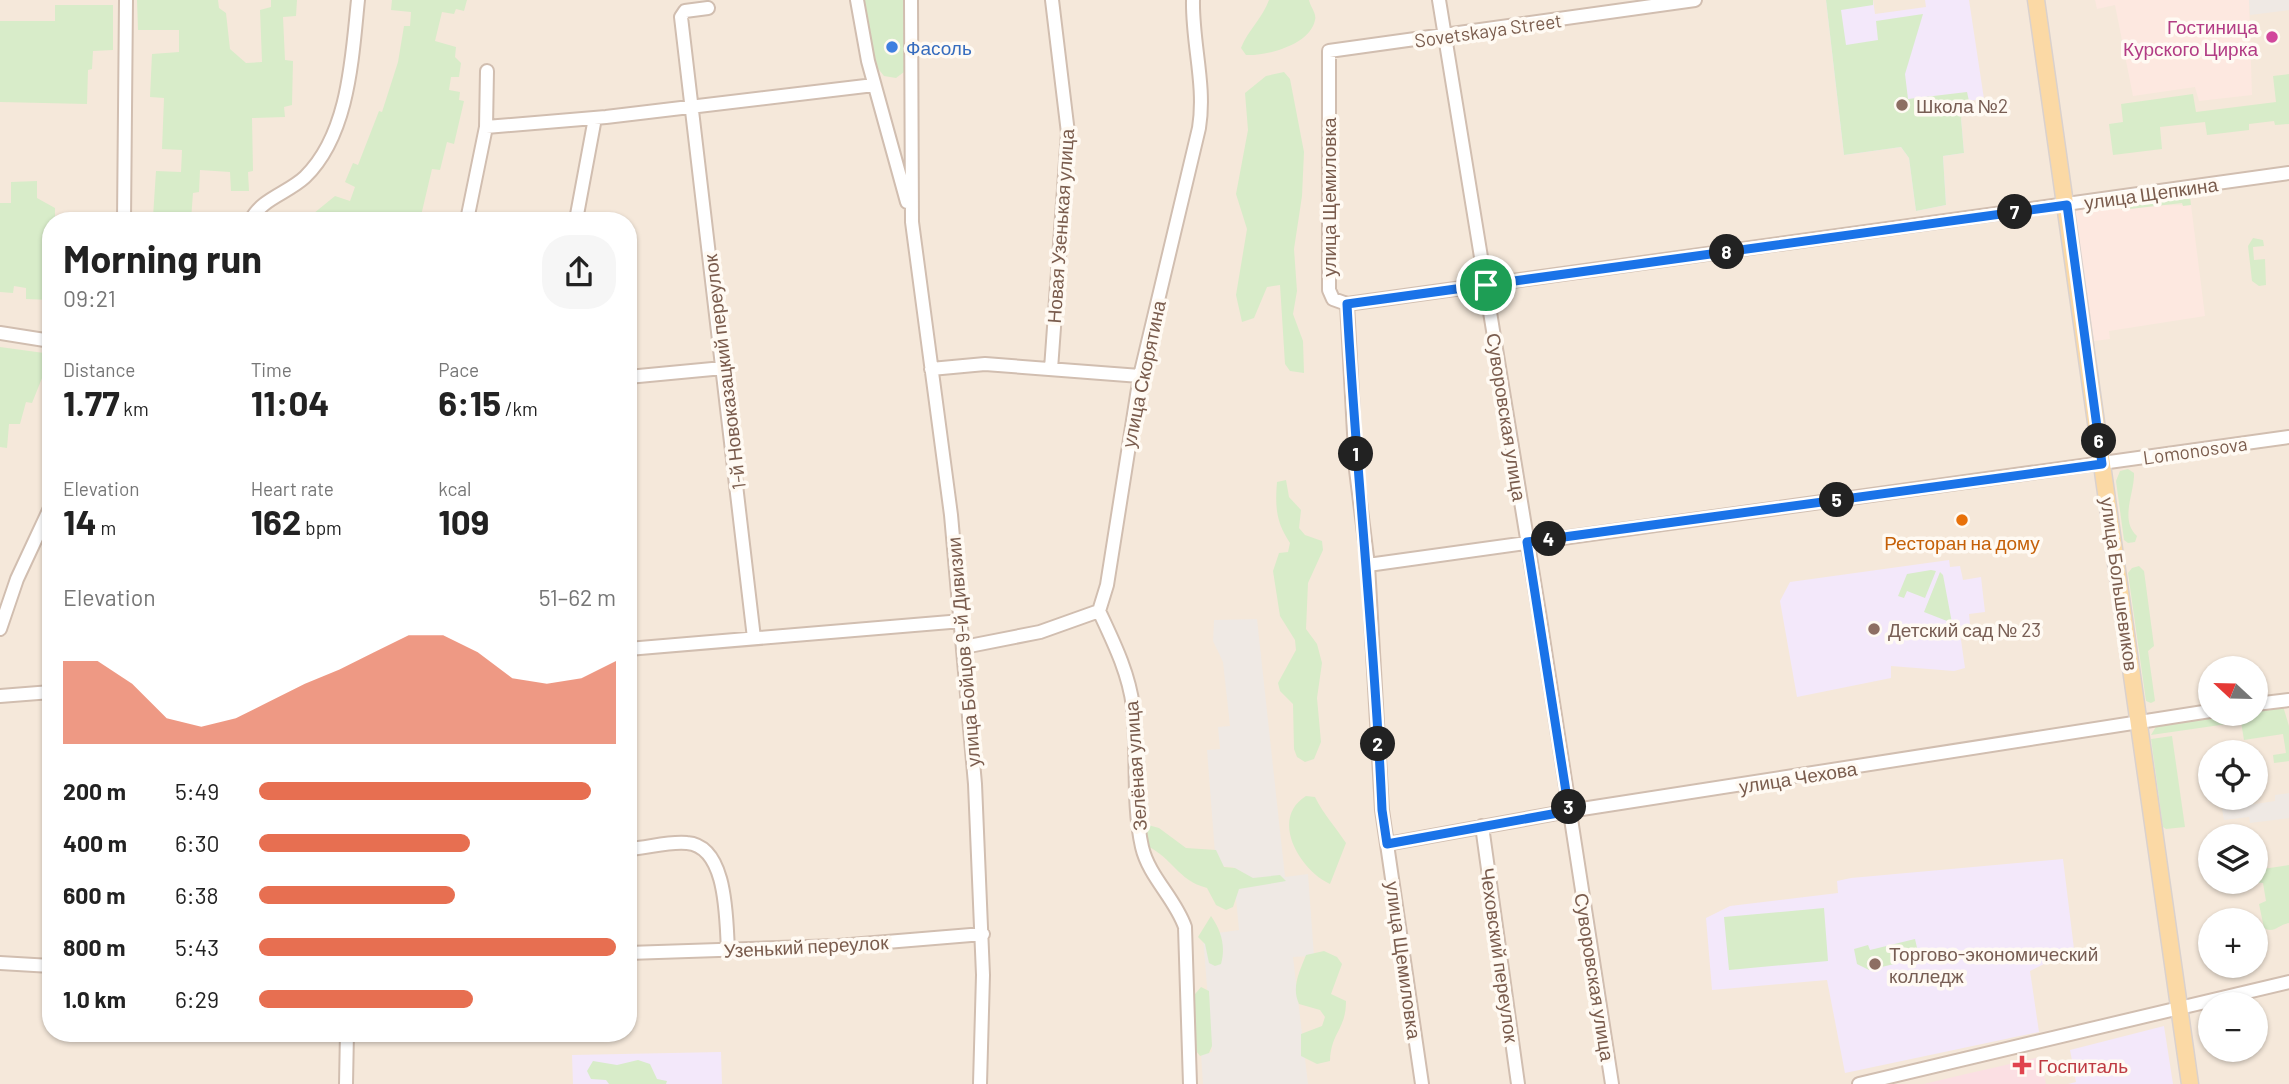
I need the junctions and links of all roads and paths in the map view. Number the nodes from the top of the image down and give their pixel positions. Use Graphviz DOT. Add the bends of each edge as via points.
graph roads {
  1 [pos="126,0"];
  2 [pos="358,0"];
  3 [pos="857,0"];
  4 [pos="911,0"];
  5 [pos="1052,0"];
  6 [pos="1193,0"];
  7 [pos="1438,0"];
  8 [pos="1688,0"];
  9 [pos="1695,0"];
  10 [pos="2036,0"];
  11 [pos="708,8"];
  12 [pos="1444,37"];
  13 [pos="1329,51"];
  14 [pos="487,71"];
  15 [pos="874,85"];
  16 [pos="692,107"];
  17 [pos="595,118"];
  18 [pos="486,127"];
  19 [pos="2289,173"];
  20 [pos="2067,205"];
  21 [pos="124,212"];
  22 [pos="257,212"];
  23 [pos="469,212"];
  24 [pos="577,212"];
  25 [pos="912,222"];
  26 [pos="1486,285"];
  27 [pos="1347,304"];
  28 [pos="0,333"];
  29 [pos="42,340"];
  30 [pos="723,368"];
  31 [pos="931,369"];
  32 [pos="1051,369"];
  33 [pos="637,376"];
  34 [pos="1140,376"];
  35 [pos="2289,437"];
  36 [pos="2102,464"];
  37 [pos="42,525"];
  38 [pos="1527,542"];
  39 [pos="1368,565"];
  40 [pos="1099,611"];
  41 [pos="962,621"];
  42 [pos="0,629"];
  43 [pos="754,638"];
  44 [pos="964,647"];
  45 [pos="637,648"];
  46 [pos="42,693"];
  47 [pos="0,696"];
  48 [pos="2289,700"];
  49 [pos="2268,703"];
  50 [pos="2198,713"];
  51 [pos="2140,724"];
  52 [pos="1569,811"];
  53 [pos="1482,826"];
  54 [pos="1387,844"];
  55 [pos="637,848"];
  56 [pos="983,934"];
  57 [pos="728,950"];
  58 [pos="637,953"];
  59 [pos="0,963"];
  60 [pos="42,965"];
  61 [pos="2289,982"];
  62 [pos="2179,1008"];
  63 [pos="347,1042"];
  64 [pos="346,1084"];
  65 [pos="980,1084"];
  66 [pos="1190,1084"];
  67 [pos="1422,1084"];
  68 [pos="1518,1084"];
  69 [pos="1612,1084"];
  70 [pos="1859,1084"];
  71 [pos="2190,1084"];
  1 -- 21 [label="street"];
  2 -- 22 [label="street" via="352,58 327,148 303,179"];
  3 -- 15 [label="street, улица Бойцов 9-й Дивизии"];
  4 -- 25 [label="street, улица Бойцов 9-й Дивизии"];
  5 -- 32 [label="street, Новая Узенькая улица" via="1068,133"];
  6 -- 34 [label="street, улица Скорятина" via="1202,111"];
  7 -- 12 [label="street, Суворовская улица"];
  8 -- 9 [label="street, Sovetskaya Street"];
  8 -- 12 [label="street, Sovetskaya Street"];
  10 -- 20 [label="main road, улица Большевиков"];
  11 -- 16 [label="street, 1-й Новоказацкий переулок" via="685,11 681,17"];
  12 -- 13 [label="street, Sovetskaya Street"];
  12 -- 26 [label="street, Суворовская улица"];
  13 -- 27 [label="street, улица Щемиловка" via="1329,290 1336,302"];
  14 -- 18 [label="street"];
  15 -- 16 [label="street"];
  15 -- 25 [label="street, улица Бойцов 9-й Дивизии"];
  16 -- 17 [label="street"];
  16 -- 30 [label="street, 1-й Новоказацкий переулок"];
  17 -- 18 [label="street"];
  17 -- 24 [label="street"];
  18 -- 23 [label="street"];
  19 -- 20 [label="street, улица Щепкина"];
  20 -- 26 [label="street, улица Щепкина"];
  20 -- 36 [label="main road, улица Большевиков"];
  25 -- 31 [label="street, улица Бойцов 9-й Дивизии"];
  26 -- 27 [label="street, улица Щепкина"];
  26 -- 38 [label="street, Суворовская улица"];
  27 -- 39 [label="street, улица Щемиловка" via="1356,470"];
  28 -- 29 [label="street"];
  30 -- 33 [label="street"];
  30 -- 43 [label="street, 1-й Новоказацкий переулок"];
  31 -- 32 [label="street" via="985,364"];
  31 -- 41 [label="street, улица Бойцов 9-й Дивизии"];
  32 -- 34 [label="street"];
  34 -- 40 [label="street, улица Скорятина"];
  35 -- 36 [label="street, Lomonosova"];
  36 -- 38 [label="street, Lomonosova"];
  36 -- 51 [label="main road, улица Большевиков"];
  37 -- 42 [label="street"];
  38 -- 39 [label="street, Lomonosova"];
  38 -- 52 [label="street, Суворовская улица"];
  39 -- 54 [label="street, улица Щемиловка"];
  40 -- 44 [label="street" via="1040,632"];
  40 -- 66 [label="street, Зелёная улица" via="1124,668 1133,705 1143,850 1185,928"];
  41 -- 43 [label="street"];
  41 -- 44 [label="street, улица Бойцов 9-й Дивизии"];
  43 -- 45 [label="street"];
  44 -- 56 [label="street, улица Бойцов 9-й Дивизии"];
  46 -- 47 [label="street"];
  48 -- 49 [label="street"];
  50 -- 51 [label="street, улица Чехова"];
  51 -- 52 [label="street, улица Чехова"];
  51 -- 62 [label="main road, улица Большевиков"];
  52 -- 53 [label="street, улица Чехова"];
  52 -- 69 [label="street, Суворовская улица"];
  53 -- 54 [label="street, улица Чехова"];
  53 -- 68 [label="street, Чеховский переулок"];
  54 -- 67 [label="street, улица Щемиловка"];
  55 -- 57 [label="street" via="684,842 702,847 723,887"];
  56 -- 57 [label="street, Узенький переулок"];
  56 -- 65 [label="street, улица Бойцов 9-й Дивизии"];
  57 -- 58 [label="street, Узенький переулок"];
  59 -- 60 [label="street"];
  61 -- 62 [label="street"];
  62 -- 70 [label="street"];
  62 -- 71 [label="main road, улица Большевиков"];
  63 -- 64 [label="street"];
}
